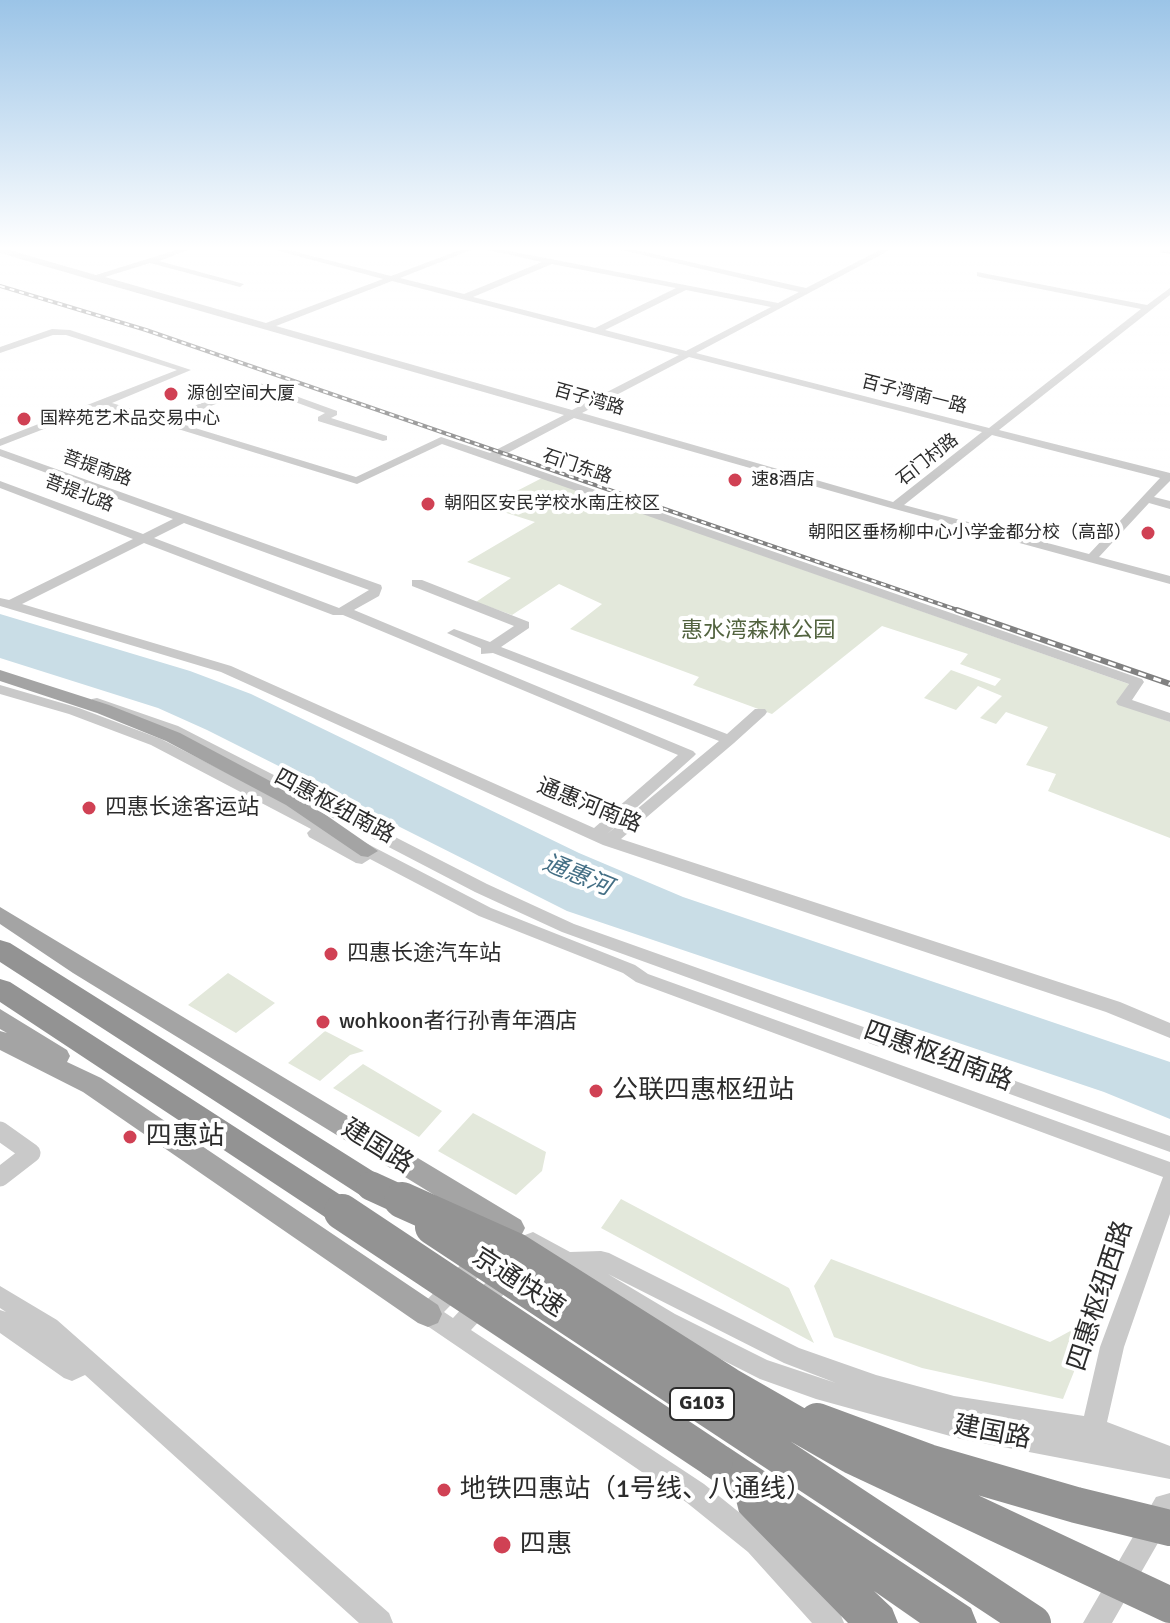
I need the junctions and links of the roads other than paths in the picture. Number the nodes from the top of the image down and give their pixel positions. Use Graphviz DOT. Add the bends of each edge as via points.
graph roads {
  1 [pos="267,326"];
  2 [pos="576,326"];
  3 [pos="607,326"];
  4 [pos="742,326"];
  5 [pos="1125,326"];
  6 [pos="596,331"];
  7 [pos="0,350"];
  8 [pos="688,354"];
  9 [pos="103,403"];
  10 [pos="573,415"];
  11 [pos="165,420"];
  12 [pos="990,431"];
  13 [pos="383,438"];
  14 [pos="0,443"];
  15 [pos="0,452"];
  16 [pos="491,457"];
  17 [pos="1169,477"];
  18 [pos="0,484"];
  19 [pos="1147,499"];
  20 [pos="1170,505"];
  21 [pos="895,506"];
  22 [pos="182,519"];
  23 [pos="144,538"];
  24 [pos="1091,559"];
  25 [pos="1170,580"];
  26 [pos="417,583"];
  27 [pos="5,604"];
  28 [pos="344,611"];
  29 [pos="454,633"];
  30 [pos="490,648"];
  31 [pos="468,663"];
  32 [pos="0,673"];
  33 [pos="0,692"];
  34 [pos="760,712"];
  35 [pos="1170,718"];
  36 [pos="729,740"];
  37 [pos="602,838"];
  38 [pos="368,851"];
  39 [pos="0,914"];
  40 [pos="0,949"];
  41 [pos="642,978"];
  42 [pos="1,996"];
  43 [pos="1170,1031"];
  44 [pos="0,1040"];
  45 [pos="92,1085"];
  46 [pos="0,1131"];
  47 [pos="1170,1144"];
  48 [pos="1170,1171"];
  49 [pos="0,1177"];
  50 [pos="1170,1183"];
  51 [pos="371,1186"];
  52 [pos="462,1199"];
  53 [pos="511,1228"];
  54 [pos="536,1243"];
  55 [pos="567,1261"];
  56 [pos="378,1280"];
  57 [pos="0,1296"];
  58 [pos="428,1314"];
  59 [pos="0,1320"];
  60 [pos="455,1332"];
  61 [pos="87,1361"];
  62 [pos="744,1376"];
  63 [pos="1093,1429"];
  64 [pos="1170,1458"];
  65 [pos="1170,1467"];
  66 [pos="705,1477"];
  67 [pos="1170,1505"];
  68 [pos="1170,1528"];
  69 [pos="1170,1605"];
  70 [pos="379,1623"];
  71 [pos="830,1623"];
  72 [pos="877,1623"];
  73 [pos="956,1623"];
  74 [pos="1033,1623"];
  75 [pos="1097,1623"];
  1 -- 10 [label="street, 百子湾路"];
  2 -- 6 [label="street, 百子湾南一路"];
  3 -- 6 [label="street"];
  4 -- 8 [label="street, 石门东路"];
  5 -- 12 [label="street, 石门村路"];
  6 -- 8 [label="street, 百子湾南一路"];
  7 -- 9 [label="street" via="67,332 186,370"];
  8 -- 10 [label="street, 石门东路"];
  8 -- 12 [label="street, 百子湾南一路"];
  9 -- 11 [label="street"];
  9 -- 14 [label="street"];
  10 -- 16 [label="street, 石门东路"];
  10 -- 21 [label="street, 百子湾路"];
  11 -- 13 [label="street" via="257,385 333,413 322,419"];
  11 -- 16 [label="street" via="357,481 441,440"];
  12 -- 17 [label="street, 百子湾南一路"];
  12 -- 21 [label="street, 石门村路"];
  15 -- 22 [label="street, 菩提南路"];
  16 -- 35 [label="street, 石门东路" via="1137,682 1123,702"];
  17 -- 19 [label="street"];
  18 -- 23 [label="street, 菩提北路"];
  19 -- 20 [label="street"];
  19 -- 24 [label="street"];
  21 -- 24 [label="street, 百子湾路"];
  22 -- 23 [label="street"];
  22 -- 28 [label="street, 菩提南路" via="376,588"];
  23 -- 27 [label="street"];
  23 -- 28 [label="street, 菩提北路"];
  24 -- 25 [label="street, 百子湾路"];
  26 -- 30 [label="street" via="524,625"];
  27 -- 37 [label="street, 通惠河南路" via="226,669"];
  28 -- 31 [label="street, 菩提北路"];
  29 -- 30 [label="street"];
  30 -- 31 [label="street"];
  30 -- 36 [label="street"];
  31 -- 37 [label="street, 菩提北路" via="688,754"];
  32 -- 38 [label="main road" via="173,737 304,807"];
  32 -- 47 [label="street" via="173,729 568,928"];
  33 -- 38 [label="street, 四惠枢纽南路" via="103,720 156,742"];
  33 -- 41 [label="street, 四惠枢纽南路" via="129,738 451,907 623,978"];
  34 -- 36 [label="street"];
  36 -- 37 [label="street"];
  37 -- 43 [label="street, 通惠河南路" via="1113,1007"];
  38 -- 41 [label="street, 四惠枢纽南路" via="485,912"];
  39 -- 52 [label="main road, 建国路"];
  40 -- 51 [label="highway, 京通快速 / G103"];
  41 -- 48 [label="street, 四惠枢纽南路"];
  42 -- 45 [label="main road"];
  42 -- 66 [label="highway, 京通快速 / G103, bridge" via="342,1212"];
  44 -- 45 [label="main road"];
  45 -- 56 [label="main road"];
  46 -- 49 [label="street, bridge" via="31,1153"];
  50 -- 63 [label="street, 四惠枢纽西路" via="1112,1347"];
  51 -- 62 [label="highway, bridge" via="516,1251"];
  51 -- 74 [label="highway, 京通快速 / G103, bridge"];
  52 -- 53 [label="main road, 建国路"];
  52 -- 56 [label="street"];
  53 -- 54 [label="street, 建国路"];
  53 -- 58 [label="street"];
  54 -- 55 [label="street, 建国路"];
  54 -- 60 [label="street"];
  55 -- 62 [label="street, 建国路" via="667,1321"];
  55 -- 63 [label="street" via="601,1260 792,1356 876,1386 954,1407"];
  56 -- 58 [label="main road"];
  57 -- 61 [label="street" via="49,1327"];
  58 -- 60 [label="street"];
  59 -- 61 [label="street" via="72,1370"];
  60 -- 66 [label="street"];
  61 -- 70 [label="street"];
  62 -- 65 [label="street, 建国路" via="816,1388 961,1428"];
  62 -- 68 [label="highway, bridge" via="928,1462"];
  62 -- 69 [label="highway, bridge" via="852,1456"];
  63 -- 64 [label="street"];
  66 -- 71 [label="street"];
  66 -- 72 [label="highway"];
  66 -- 73 [label="highway, 京通快速 / G103"];
  67 -- 75 [label="street"];
}
